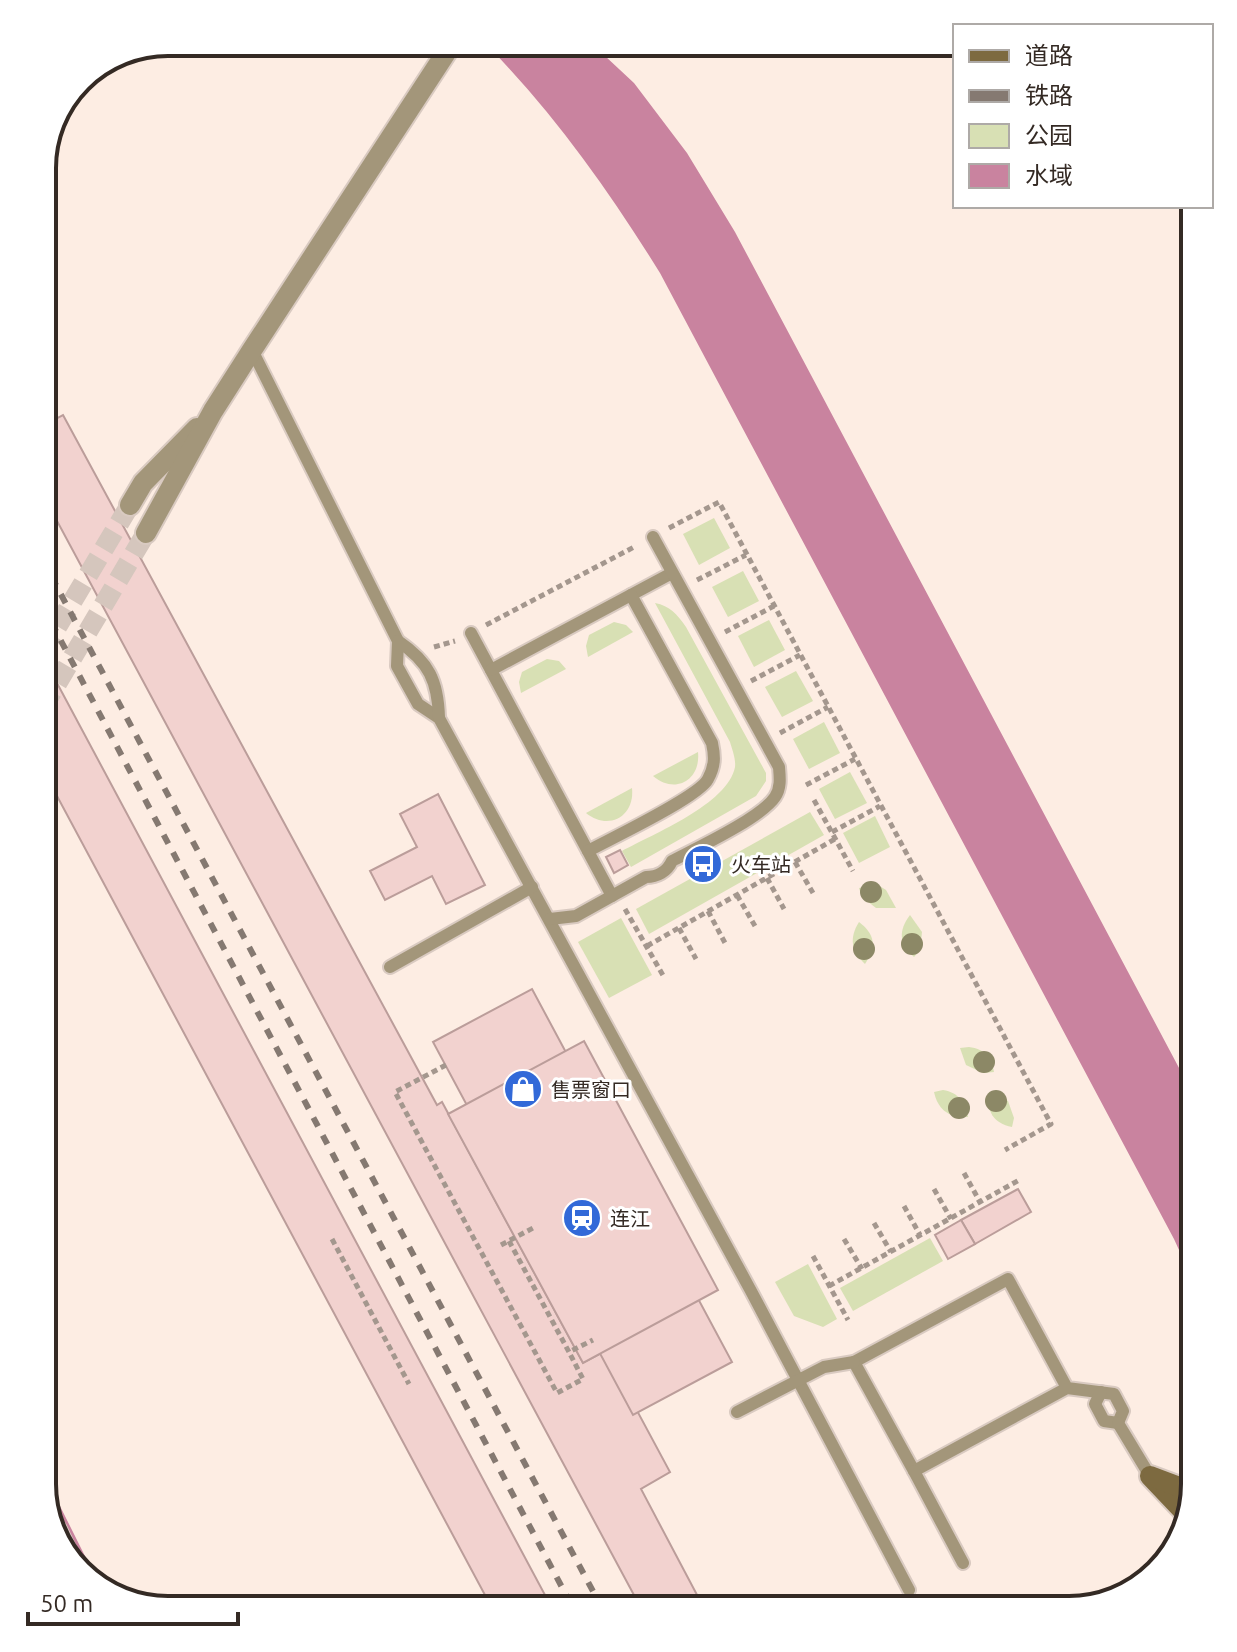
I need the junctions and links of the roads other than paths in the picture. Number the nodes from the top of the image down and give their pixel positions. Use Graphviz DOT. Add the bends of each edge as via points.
graph roads {
  1 [pos="439,56"];
  2 [pos="252,350"];
  3 [pos="213,411"];
  4 [pos="130,505"];
  5 [pos="146,533"];
  6 [pos="653,537"];
  7 [pos="672,573"];
  8 [pos="631,595"];
  9 [pos="471,633"];
  10 [pos="398,641"];
  11 [pos="491,670"];
  12 [pos="439,718"];
  13 [pos="588,851"];
  14 [pos="532,887"];
  15 [pos="612,896"];
  16 [pos="550,919"];
  17 [pos="390,967"];
  18 [pos="854,1362"];
  19 [pos="797,1381"];
  20 [pos="1067,1388"];
  21 [pos="1101,1392"];
  22 [pos="737,1412"];
  23 [pos="1118,1423"];
  24 [pos="914,1471"];
  25 [pos="1150,1476"];
  26 [pos="1181,1487"];
  27 [pos="1178,1506"];
  28 [pos="963,1563"];
  29 [pos="909,1590"];
  1 -- 2 [label="street"];
  2 -- 3 [label="street"];
  2 -- 10 [label="lane"];
  3 -- 4 [label="street" via="143,483"];
  3 -- 5 [label="street"];
  6 -- 7 [label="lane"];
  7 -- 8 [label="lane"];
  7 -- 15 [label="lane" via="779,767 781,782 763,810 672,861 654,877"];
  8 -- 11 [label="lane"];
  8 -- 13 [label="lane" via="712,743 715,761 707,783"];
  9 -- 11 [label="lane"];
  10 -- 12 [label="lane" via="419,655 438,692"];
  10 -- 12 [label="lane" via="397,666 418,704"];
  11 -- 13 [label="lane"];
  12 -- 14 [label="lane"];
  13 -- 15 [label="lane"];
  14 -- 16 [label="lane"];
  14 -- 17 [label="lane"];
  15 -- 16 [label="lane" via="576,916"];
  16 -- 19 [label="lane"];
  18 -- 19 [label="lane" via="824,1367"];
  18 -- 20 [label="lane" via="1008,1279"];
  18 -- 24 [label="lane"];
  19 -- 22 [label="lane"];
  19 -- 29 [label="lane"];
  20 -- 21 [label="lane"];
  20 -- 24 [label="lane"];
  21 -- 23 [label="lane" via="1114,1394 1123,1411"];
  21 -- 23 [label="lane" via="1095,1404 1099,1413 1104,1421"];
  23 -- 25 [label="lane"];
  24 -- 28 [label="lane"];
  25 -- 26 [label="main road"];
  25 -- 27 [label="main road"];
}
